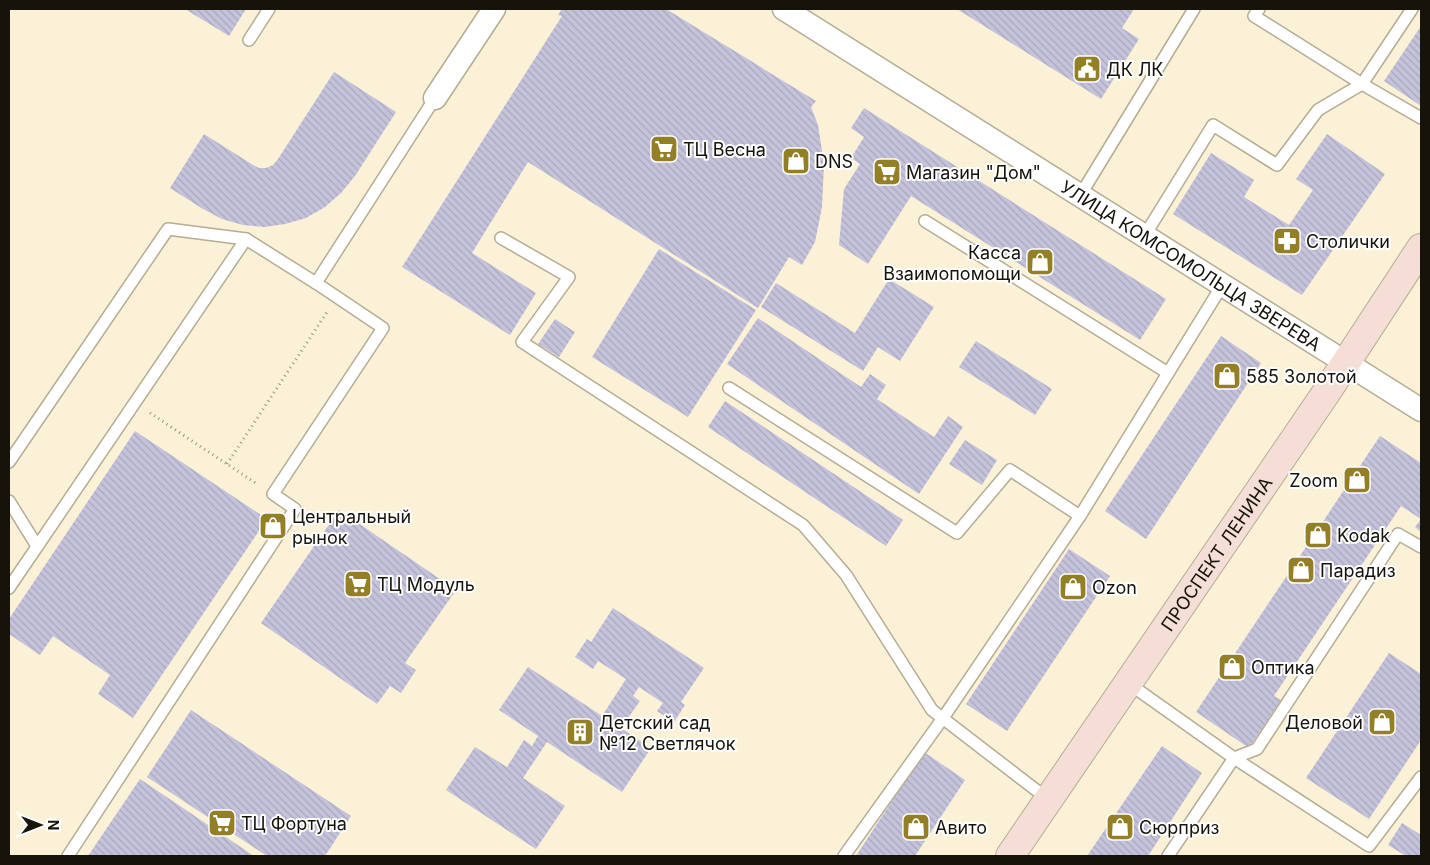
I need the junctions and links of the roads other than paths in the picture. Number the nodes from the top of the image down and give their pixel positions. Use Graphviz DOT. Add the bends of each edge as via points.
graph roads {
  1 [pos="269,9"];
  2 [pos="494,9"];
  3 [pos="784,9"];
  4 [pos="1194,9"];
  5 [pos="1259,9"];
  6 [pos="1412,9"];
  7 [pos="249,40"];
  8 [pos="1362,84"];
  9 [pos="435,98"];
  10 [pos="1421,118"];
  11 [pos="1081,194"];
  12 [pos="925,221"];
  13 [pos="1145,235"];
  14 [pos="501,238"];
  15 [pos="246,239"];
  16 [pos="1421,248"];
  17 [pos="316,283"];
  18 [pos="1223,284"];
  19 [pos="1346,362"];
  20 [pos="1168,373"];
  21 [pos="729,388"];
  22 [pos="1421,410"];
  23 [pos="9,462"];
  24 [pos="9,501"];
  25 [pos="1080,516"];
  26 [pos="37,546"];
  27 [pos="1421,547"];
  28 [pos="9,588"];
  29 [pos="1128,683"];
  30 [pos="943,718"];
  31 [pos="1234,758"];
  32 [pos="1421,777"];
  33 [pos="1048,800"];
  34 [pos="68,856"];
  35 [pos="844,856"];
  36 [pos="1010,856"];
  37 [pos="1168,856"];
  1 -- 7 [label="lane"];
  2 -- 9 [label="street"];
  3 -- 11 [label="street, УЛИЦА КОМСОМОЛЬЦА ЗВЕРЕВА"];
  4 -- 11 [label="lane"];
  5 -- 8 [label="lane" via="1254,16"];
  6 -- 8 [label="lane"];
  8 -- 10 [label="lane"];
  8 -- 13 [label="lane" via="1318,110 1277,165 1212,124"];
  9 -- 17 [label="lane"];
  11 -- 13 [label="street, УЛИЦА КОМСОМОЛЬЦА ЗВЕРЕВА"];
  12 -- 20 [label="lane"];
  13 -- 18 [label="street, УЛИЦА КОМСОМОЛЬЦА ЗВЕРЕВА"];
  14 -- 30 [label="lane" via="569,277 522,342 803,525 846,575 932,710"];
  15 -- 17 [label="lane"];
  15 -- 23 [label="lane" via="168,229"];
  15 -- 26 [label="lane"];
  16 -- 19 [label="main road, ПРОСПЕКТ ЛЕНИНА"];
  17 -- 34 [label="lane" via="383,328 272,494 295,509"];
  18 -- 19 [label="street, УЛИЦА КОМСОМОЛЬЦА ЗВЕРЕВА"];
  18 -- 20 [label="lane"];
  19 -- 22 [label="street, УЛИЦА КОМСОМОЛЬЦА ЗВЕРЕВА"];
  19 -- 29 [label="main road, ПРОСПЕКТ ЛЕНИНА"];
  20 -- 25 [label="lane"];
  21 -- 25 [label="lane" via="957,533 1010,470"];
  24 -- 26 [label="lane"];
  25 -- 30 [label="lane"];
  26 -- 28 [label="lane"];
  27 -- 31 [label="lane" via="1398,534 1257,749"];
  29 -- 31 [label="lane"];
  29 -- 33 [label="main road, ПРОСПЕКТ ЛЕНИНА"];
  30 -- 33 [label="lane"];
  30 -- 35 [label="lane"];
  31 -- 32 [label="lane" via="1368,846"];
  31 -- 37 [label="lane"];
  33 -- 36 [label="main road, ПРОСПЕКТ ЛЕНИНА"];
}
